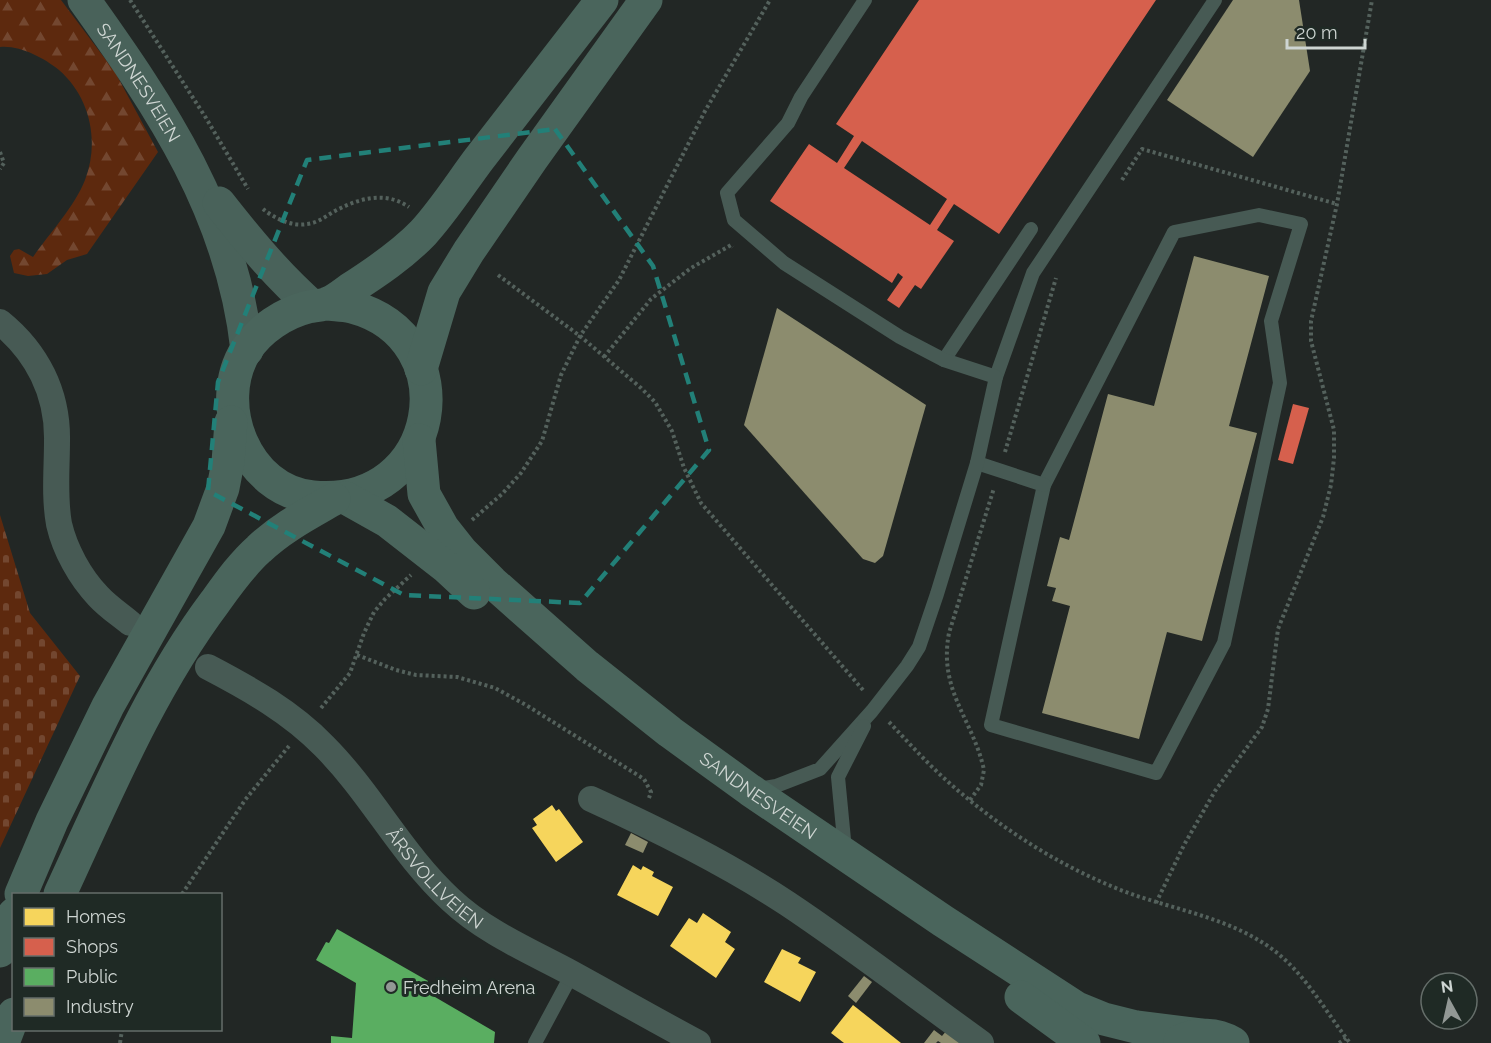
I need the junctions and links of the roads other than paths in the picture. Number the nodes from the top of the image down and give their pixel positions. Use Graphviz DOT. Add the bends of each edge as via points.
graph roads {
  1 [pos="84,0"];
  2 [pos="602,0"];
  3 [pos="646,0"];
  4 [pos="865,0"];
  5 [pos="1215,0"];
  6 [pos="192,167"];
  7 [pos="1031,229"];
  8 [pos="320,305"];
  9 [pos="0,321"];
  10 [pos="247,350"];
  11 [pos="944,360"];
  12 [pos="421,369"];
  13 [pos="996,377"];
  14 [pos="232,408"];
  15 [pos="419,440"];
  16 [pos="977,463"];
  17 [pos="1044,485"];
  18 [pos="340,498"];
  19 [pos="130,623"];
  20 [pos="208,667"];
  21 [pos="872,711"];
  22 [pos="750,790"];
  23 [pos="591,799"];
  24 [pos="846,854"];
  25 [pos="21,893"];
  26 [pos="60,893"];
  27 [pos="12,919"];
  28 [pos="0,951"];
  29 [pos="572,974"];
  30 [pos="12,1019"];
  31 [pos="1188,1039"];
  32 [pos="3,1043"];
  33 [pos="535,1043"];
  34 [pos="698,1043"];
  35 [pos="981,1043"];
  36 [pos="1084,1043"];
  37 [pos="1233,1043"];
  1 -- 6 [label="main road, SANDNESVEIEN" via="158,108"];
  2 -- 8 [label="highway" via="422,233 376,272"];
  3 -- 12 [label="highway" via="450,282"];
  4 -- 11 [label="lane" via="788,123 727,193 734,220 784,263 900,337"];
  5 -- 13 [label="lane" via="1033,273"];
  6 -- 8 [label="main road, SANDNESVEIEN" via="264,259 292,288"];
  6 -- 10 [label="main road, SANDNESVEIEN" via="224,243"];
  7 -- 11 [label="lane"];
  8 -- 10 [label="highway" via="297,310 274,322"];
  8 -- 12 [label="highway" via="351,307 374,315 410,347"];
  9 -- 19 [label="street" via="36,359 48,386 57,440 56,499 69,552 99,597"];
  10 -- 14 [label="highway" via="239,364"];
  11 -- 13 [label="lane"];
  12 -- 15 [label="highway" via="427,404"];
  13 -- 16 [label="lane"];
  14 -- 18 [label="highway" via="237,432 248,455 264,474 285,489 309,497"];
  14 -- 25 [label="highway" via="228,462 209,526 108,706"];
  15 -- 18 [label="highway" via="404,464 382,484"];
  15 -- 22 [label="highway, SANDNESVEIEN" via="424,494 462,552 587,666"];
  16 -- 17 [label="lane"];
  16 -- 21 [label="lane" via="918,647"];
  17 -- 17 [label="lane" via="991,725 1156,773 1224,643 1280,383 1271,321 1301,224 1259,215 1174,232"];
  18 -- 26 [label="highway" via="284,528 257,551 198,624 143,718"];
  18 -- 36 [label="highway, SANDNESVEIEN" via="387,521 446,567 577,686 744,812"];
  20 -- 29 [label="street, ÅRSVOLLVEIEN" via="251,689 326,747 405,851 452,901 505,938"];
  21 -- 22 [label="lane" via="820,769 776,786"];
  21 -- 24 [label="lane" via="838,777"];
  22 -- 24 [label="highway, SANDNESVEIEN"];
  23 -- 35 [label="street" via="655,828 779,898"];
  24 -- 31 [label="highway, SANDNESVEIEN" via="1077,1008 1136,1028"];
  27 -- 28 [label="highway"];
  29 -- 33 [label="lane"];
  29 -- 34 [label="street, ÅRSVOLLVEIEN"];
  30 -- 32 [label="highway"];
  31 -- 37 [label="highway, SANDNESVEIEN" via="1214,1036"];
}
